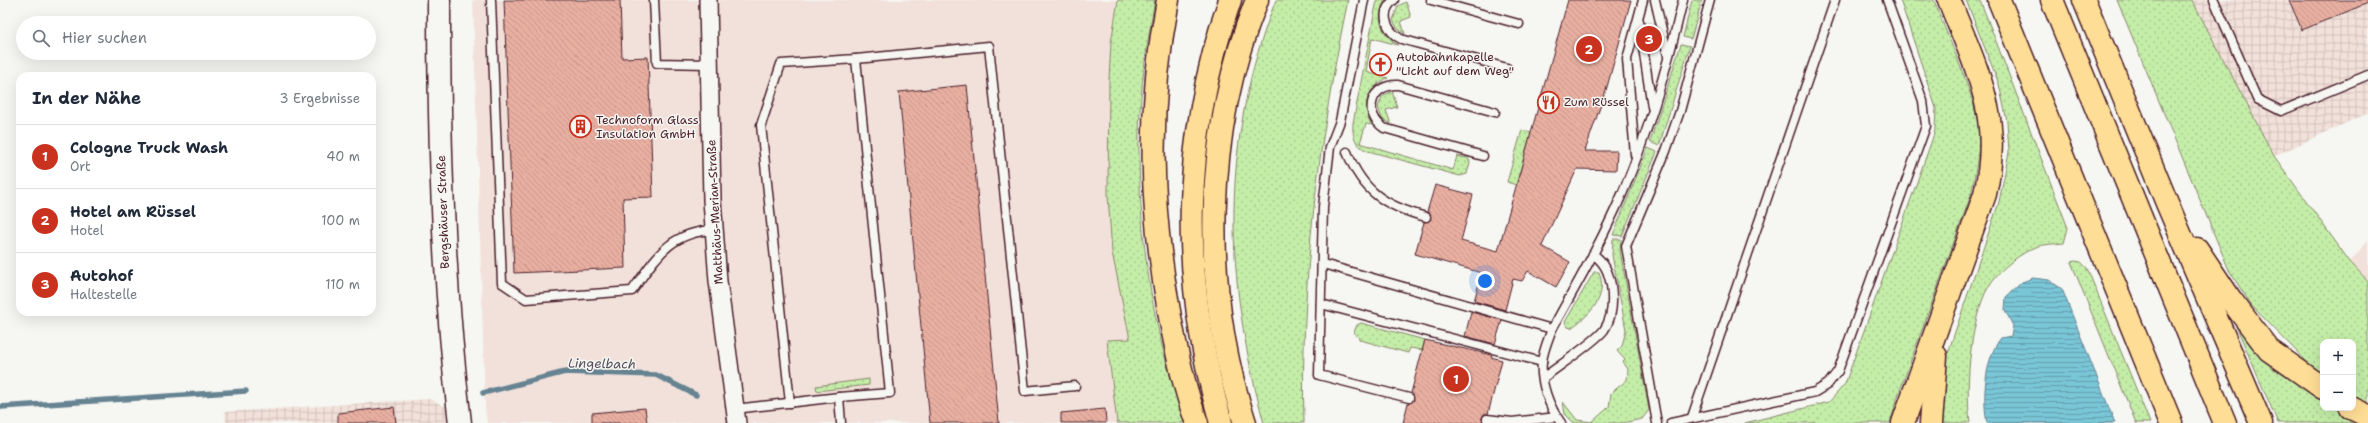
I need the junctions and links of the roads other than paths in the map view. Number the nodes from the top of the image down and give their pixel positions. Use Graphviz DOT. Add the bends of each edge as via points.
graph roads {
  1 [pos="439,0"];
  2 [pos="491,0"];
  3 [pos="654,0"];
  4 [pos="708,0"];
  5 [pos="1168,0"];
  6 [pos="1230,0"];
  7 [pos="1257,0"];
  8 [pos="1364,0"];
  9 [pos="1394,0"];
  10 [pos="1431,0"];
  11 [pos="1643,0"];
  12 [pos="1656,0"];
  13 [pos="1678,0"];
  14 [pos="1683,0"];
  15 [pos="1710,0"];
  16 [pos="1835,0"];
  17 [pos="1887,0"];
  18 [pos="1949,0"];
  19 [pos="1999,0"];
  20 [pos="2052,0"];
  21 [pos="2084,0"];
  22 [pos="2214,0"];
  23 [pos="1681,10"];
  24 [pos="1639,18"];
  25 [pos="1519,24"];
  26 [pos="1668,57"];
  27 [pos="856,59"];
  28 [pos="708,64"];
  29 [pos="1507,68"];
  30 [pos="2368,75"];
  31 [pos="1652,109"];
  32 [pos="1495,112"];
  33 [pos="1347,152"];
  34 [pos="1483,156"];
  35 [pos="1636,159"];
  36 [pos="2167,203"];
  37 [pos="1426,217"];
  38 [pos="714,230"];
  39 [pos="1594,254"];
  40 [pos="1323,264"];
  41 [pos="1321,304"];
  42 [pos="1941,317"];
  43 [pos="1552,329"];
  44 [pos="1542,362"];
  45 [pos="1543,378"];
  46 [pos="1075,386"];
  47 [pos="2320,386"];
  48 [pos="839,397"];
  49 [pos="1409,398"];
  50 [pos="790,403"];
  51 [pos="2356,410"];
  52 [pos="736,416"];
  53 [pos="2368,416"];
  54 [pos="1692,417"];
  55 [pos="1487,419"];
  56 [pos="1559,420"];
  57 [pos="460,423"];
  58 [pos="841,423"];
  59 [pos="1197,423"];
  60 [pos="1221,423"];
  61 [pos="1245,423"];
  62 [pos="1657,423"];
  63 [pos="1671,423"];
  64 [pos="1904,423"];
  65 [pos="1931,423"];
  66 [pos="2171,423"];
  67 [pos="2225,423"];
  68 [pos="2261,423"];
  1 -- 57 [label="main road, Bergshäuser Straße" via="441,165 446,286"];
  2 -- 38 [label="lane" via="502,283 526,299 632,292 664,248 697,231"];
  3 -- 28 [label="lane" via="657,64"];
  4 -- 28 [label="street, Matthäus-Merian-Straße"];
  5 -- 59 [label="highway" via="1160,42 1153,137 1156,227 1178,361"];
  6 -- 60 [label="highway" via="1212,60 1201,111 1191,207 1191,264 1196,305 1202,347"];
  7 -- 61 [label="highway" via="1243,38 1231,84 1222,131 1216,200 1219,302 1227,351"];
  8 -- 40 [label="lane" via="1340,120 1330,147 1323,207"];
  9 -- 29 [label="lane" via="1387,9 1386,16 1389,30 1394,35"];
  10 -- 25 [label="lane"];
  11 -- 24 [label="lane"];
  12 -- 26 [label="lane"];
  13 -- 23 [label="lane"];
  14 -- 23 [label="lane"];
  15 -- 62 [label="lane" via="1671,138 1626,246"];
  16 -- 54 [label="lane"];
  17 -- 54 [label="lane" via="1923,100 1926,126 1842,363 1828,384 1815,392"];
  18 -- 42 [label="highway" via="1982,83 1993,138 1992,160 1985,194"];
  19 -- 66 [label="highway"];
  20 -- 67 [label="highway"];
  21 -- 36 [label="highway"];
  22 -- 30 [label="lane" via="2257,99 2281,111"];
  23 -- 26 [label="lane"];
  24 -- 31 [label="lane"];
  24 -- 35 [label="lane" via="1627,59"];
  26 -- 31 [label="lane"];
  27 -- 46 [label="lane" via="989,46 1024,391"];
  27 -- 48 [label="lane" via="890,393"];
  27 -- 50 [label="lane" via="781,64 761,125"];
  28 -- 38 [label="street, Matthäus-Merian-Straße"];
  31 -- 35 [label="lane"];
  32 -- 34 [label="lane" via="1398,85 1384,87 1373,97 1371,104 1373,118 1384,128"];
  33 -- 37 [label="lane" via="1362,182 1381,200"];
  35 -- 39 [label="lane"];
  36 -- 47 [label="highway" via="2231,300 2269,350"];
  36 -- 68 [label="highway"];
  38 -- 52 [label="street, Matthäus-Merian-Straße" via="718,281"];
  39 -- 43 [label="lane"];
  39 -- 45 [label="lane" via="1607,267 1611,287 1612,304 1607,324 1600,334"];
  40 -- 41 [label="lane"];
  40 -- 43 [label="lane"];
  41 -- 44 [label="lane"];
  41 -- 49 [label="lane" via="1319,375"];
  42 -- 64 [label="highway"];
  42 -- 65 [label="highway" via="1933,377"];
  43 -- 44 [label="lane"];
  44 -- 45 [label="lane"];
  45 -- 56 [label="lane" via="1548,398"];
  48 -- 50 [label="lane"];
  48 -- 58 [label="lane"];
  50 -- 52 [label="lane"];
  51 -- 53 [label="highway"];
  54 -- 63 [label="lane"];
  55 -- 56 [label="lane" via="1512,422"];
}
